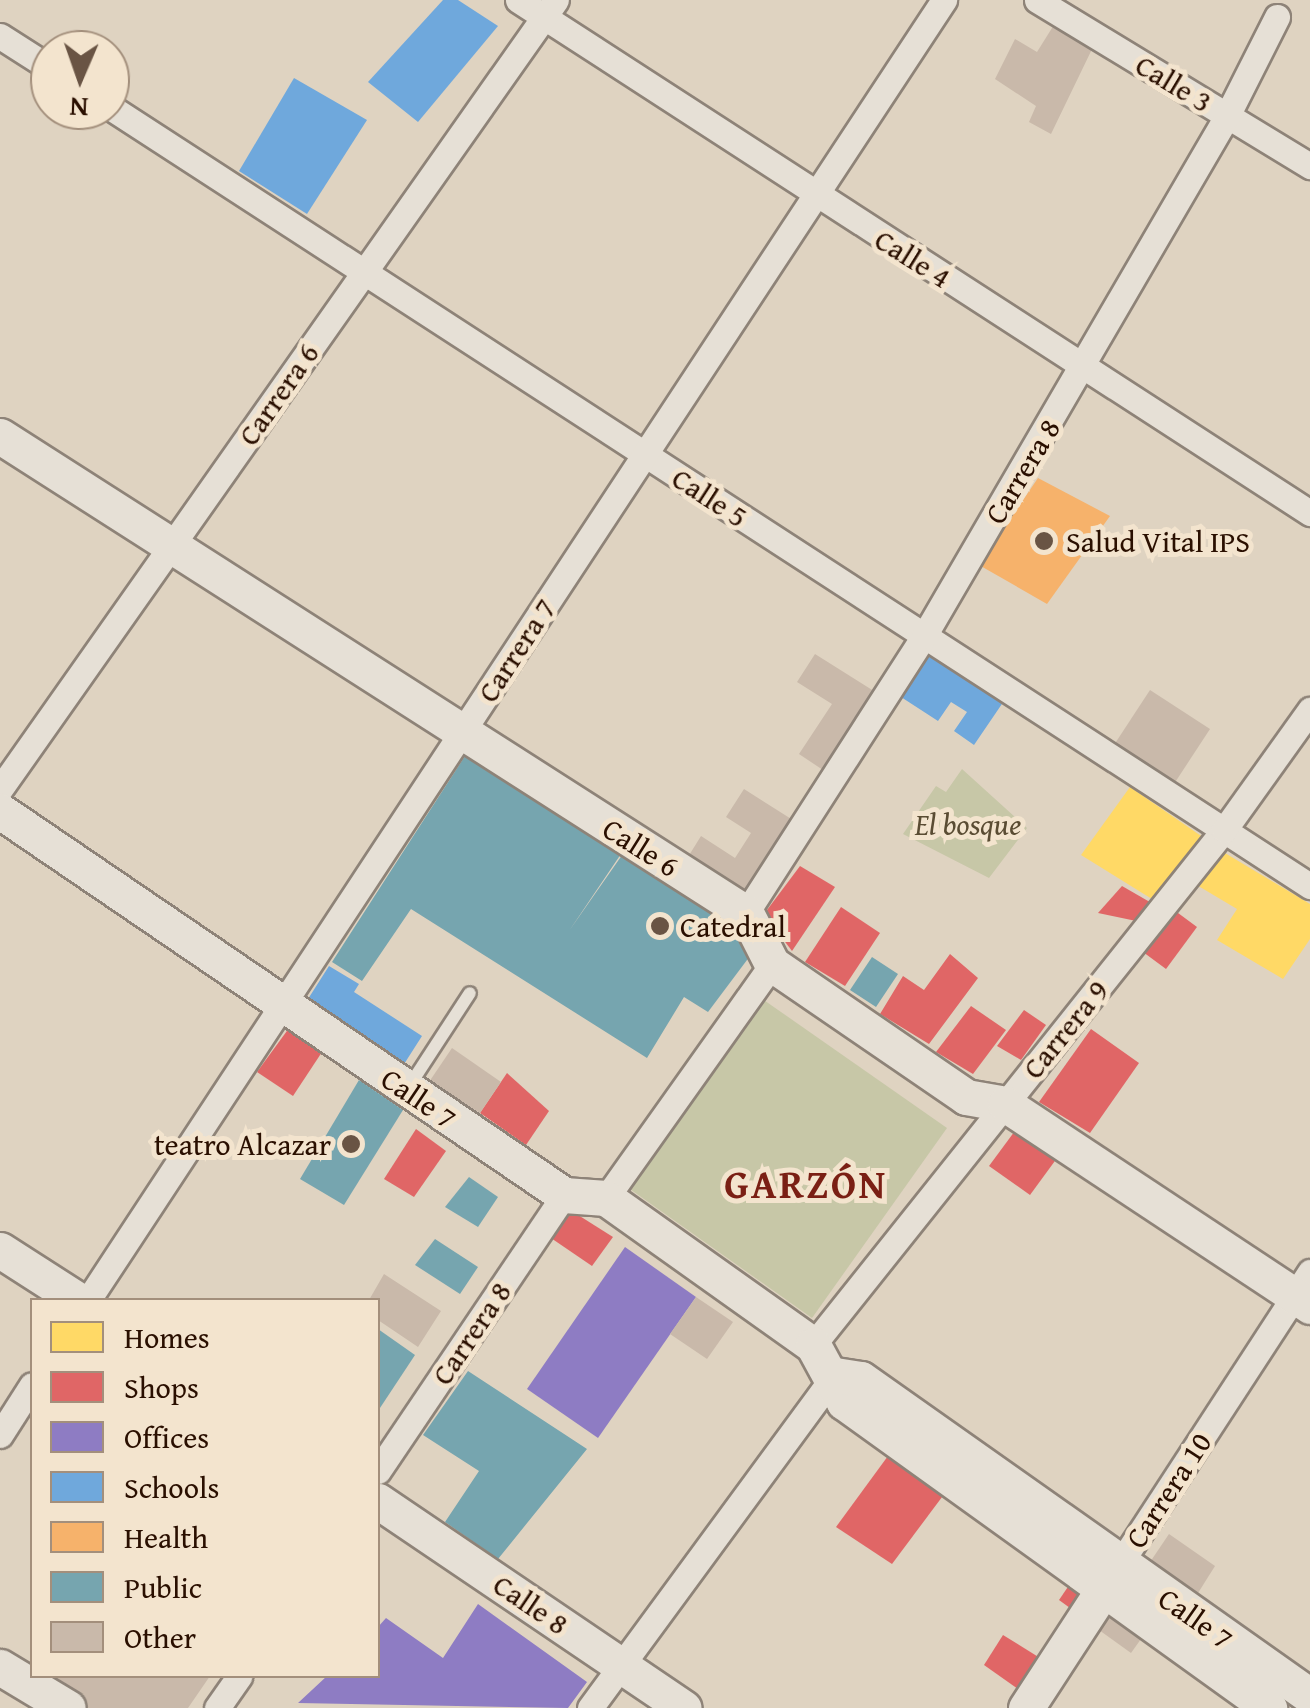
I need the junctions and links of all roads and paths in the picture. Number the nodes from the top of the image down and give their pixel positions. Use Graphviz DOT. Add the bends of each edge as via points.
graph roads {
  1 [pos="518,0"];
  2 [pos="944,0"];
  3 [pos="1038,0"];
  4 [pos="549,9"];
  5 [pos="1277,17"];
  6 [pos="0,36"];
  7 [pos="30,55"];
  8 [pos="1227,116"];
  9 [pos="130,120"];
  10 [pos="1310,166"];
  11 [pos="815,196"];
  12 [pos="365,271"];
  13 [pos="1084,366"];
  14 [pos="0,436"];
  15 [pos="645,455"];
  16 [pos="1310,513"];
  17 [pos="169,548"];
  18 [pos="924,636"];
  19 [pos="1310,710"];
  20 [pos="461,734"];
  21 [pos="0,788"];
  22 [pos="0,811"];
  23 [pos="1224,830"];
  24 [pos="1310,886"];
  25 [pos="746,913"];
  26 [pos="772,964"];
  27 [pos="470,993"];
  28 [pos="282,1006"];
  29 [pos="406,1090"];
  30 [pos="1005,1104"];
  31 [pos="564,1195"];
  32 [pos="606,1198"];
  33 [pos="0,1250"];
  34 [pos="1305,1291"];
  35 [pos="75,1298"];
  36 [pos="89,1298"];
  37 [pos="813,1344"];
  38 [pos="835,1375"];
  39 [pos="30,1389"];
  40 [pos="0,1435"];
  41 [pos="380,1468"];
  42 [pos="380,1501"];
  43 [pos="1112,1577"];
  44 [pos="620,1664"];
  45 [pos="0,1667"];
  46 [pos="238,1678"];
  47 [pos="1310,1696"];
  48 [pos="68,1708"];
  49 [pos="217,1708"];
  50 [pos="590,1708"];
  51 [pos="684,1708"];
  52 [pos="1026,1708"];
  53 [pos="1269,1708"];
  1 -- 4 [label="street, Calle 4"];
  2 -- 11 [label="street, Carrera 7"];
  3 -- 8 [label="street, Calle 3"];
  4 -- 11 [label="street, Calle 4"];
  4 -- 12 [label="street, Carrera 6"];
  5 -- 8 [label="street, Carrera 8"];
  6 -- 7 [label="street"];
  8 -- 10 [label="street, Calle 3"];
  8 -- 13 [label="street, Carrera 8"];
  9 -- 12 [label="street, Calle 5"];
  11 -- 13 [label="street, Calle 4"];
  11 -- 15 [label="street, Carrera 7"];
  12 -- 15 [label="street, Calle 5"];
  12 -- 17 [label="street, Carrera 6"];
  13 -- 16 [label="street, Calle 4"];
  13 -- 18 [label="street, Carrera 8"];
  14 -- 17 [label="street, Calle 6"];
  15 -- 18 [label="street, Calle 5"];
  15 -- 20 [label="street, Carrera 7"];
  17 -- 20 [label="street, Calle 6"];
  17 -- 21 [label="street, Carrera 6"];
  18 -- 23 [label="street, Calle 5"];
  18 -- 25 [label="street, Carrera 8"];
  19 -- 23 [label="street, Carrera 9"];
  20 -- 25 [label="street, Calle 6"];
  20 -- 28 [label="street, Carrera 7"];
  22 -- 28 [label="street, Calle 7"];
  23 -- 24 [label="street, Calle 5"];
  23 -- 30 [label="street, Carrera 9"];
  25 -- 26 [label="street"];
  26 -- 30 [label="street" via="966,1097"];
  26 -- 32 [label="street"];
  27 -- 29 [label="lane"];
  28 -- 29 [label="street, Calle 7"];
  28 -- 36 [label="street, Carrera 7"];
  29 -- 31 [label="street, Calle 7"];
  30 -- 34 [label="street"];
  30 -- 37 [label="street, Carrera 9"];
  31 -- 32 [label="street, Calle 7"];
  31 -- 41 [label="street, Carrera 8"];
  32 -- 37 [label="street"];
  33 -- 35 [label="street"];
  34 -- 43 [label="street, Carrera 10"];
  37 -- 38 [label="street"];
  38 -- 43 [label="street, Calle 7" via="862,1379"];
  38 -- 44 [label="street"];
  39 -- 40 [label="street"];
  42 -- 44 [label="street, Calle 8"];
  43 -- 47 [label="street, Calle 7"];
  43 -- 52 [label="street, Carrera 10"];
  43 -- 53 [label="street, Calle 7"];
  44 -- 50 [label="street"];
  44 -- 51 [label="street, Calle 8"];
  45 -- 48 [label="street"];
  46 -- 49 [label="street"];
}
